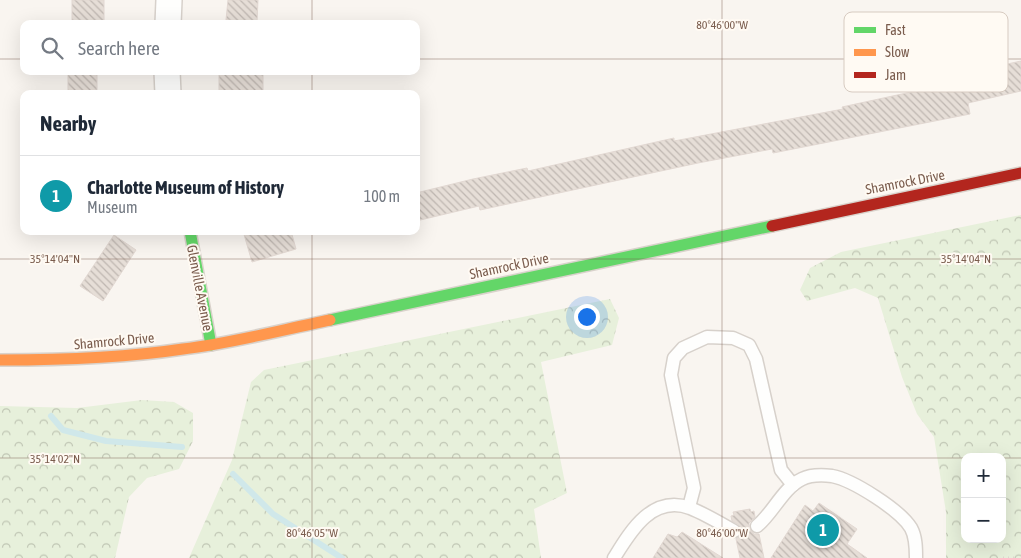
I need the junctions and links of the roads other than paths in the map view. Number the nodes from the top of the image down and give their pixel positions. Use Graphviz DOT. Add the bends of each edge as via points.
graph roads {
  1 [pos="170,0"];
  2 [pos="168,20"];
  3 [pos="167,75"];
  4 [pos="168,90"];
  5 [pos="1021,174"];
  6 [pos="191,235"];
  7 [pos="211,345"];
  8 [pos="0,360"];
  9 [pos="793,485"];
  10 [pos="689,508"];
  11 [pos="757,526"];
  12 [pos="734,531"];
  13 [pos="614,558"];
  14 [pos="916,558"];
  1 -- 2 [label="street"];
  3 -- 4 [label="street"];
  5 -- 7 [label="street, Shamrock Drive"];
  6 -- 7 [label="street, Glenville Avenue"];
  7 -- 8 [label="street, Shamrock Drive" via="86,360"];
  9 -- 10 [label="lane" via="781,470 756,359 749,345 733,338 708,338 683,348 674,358 671,375 694,488"];
  9 -- 11 [label="lane"];
  9 -- 14 [label="lane" via="812,476 831,476 849,482 902,517 912,529"];
  10 -- 12 [label="lane"];
  10 -- 13 [label="lane" via="676,505 650,512 629,533"];
}
